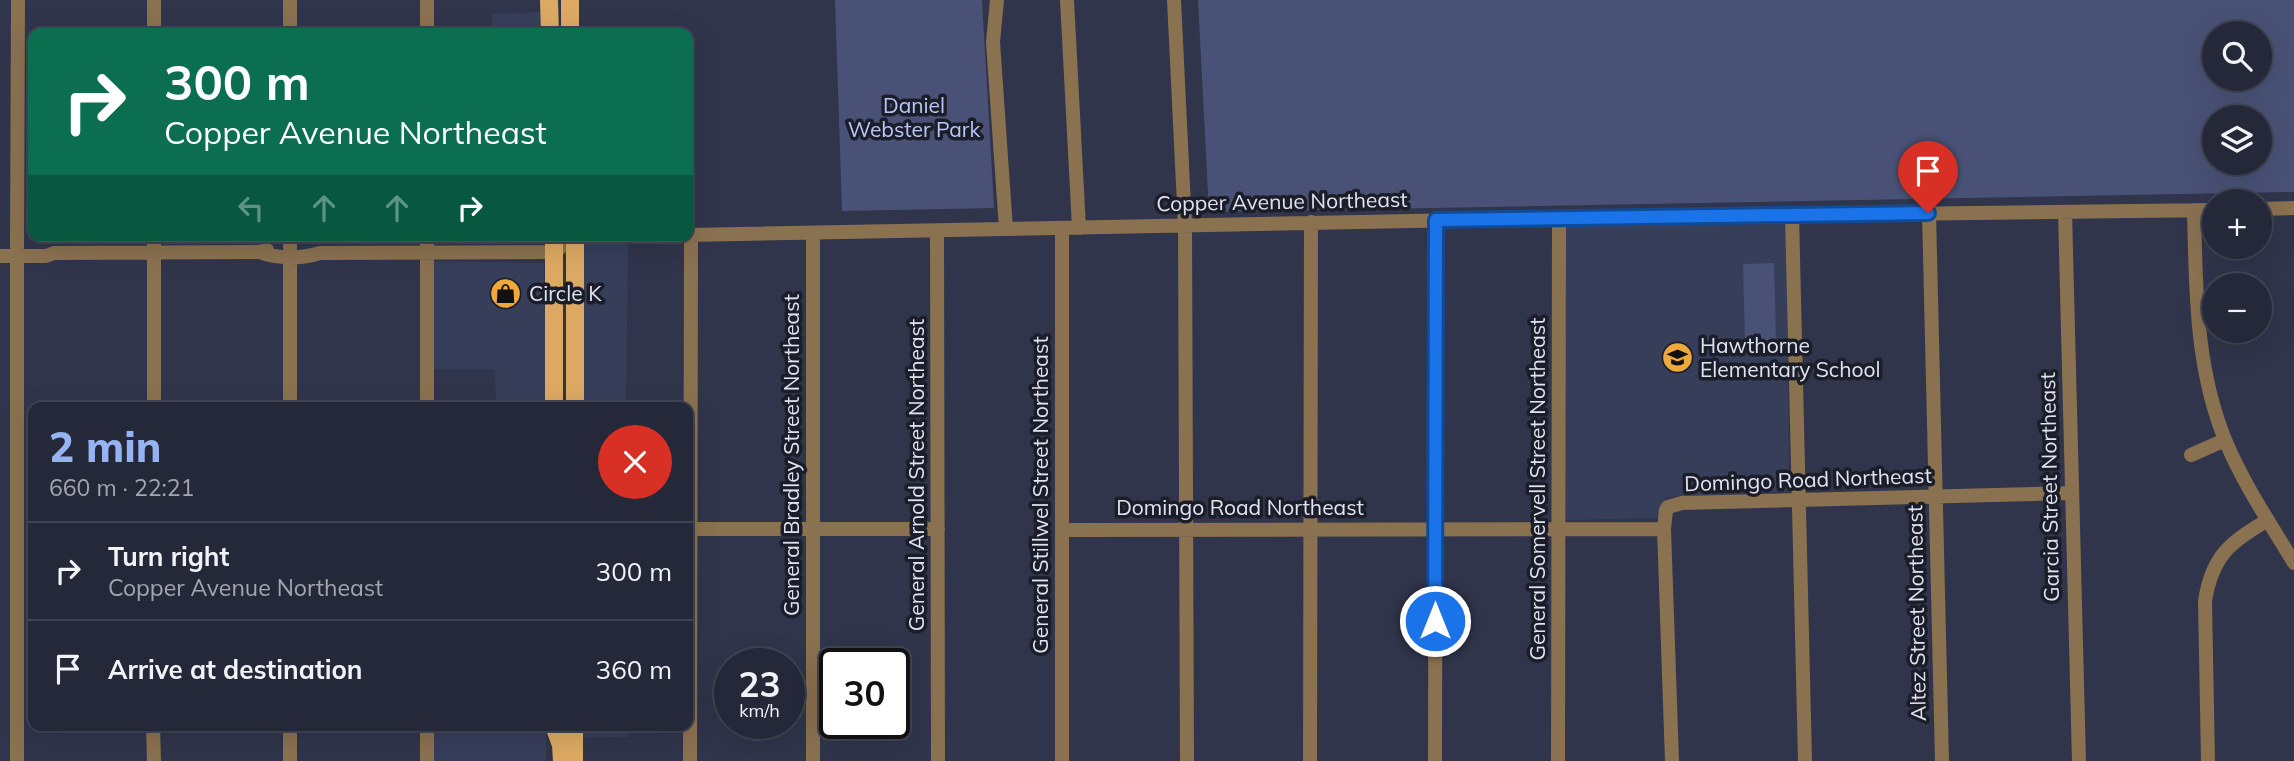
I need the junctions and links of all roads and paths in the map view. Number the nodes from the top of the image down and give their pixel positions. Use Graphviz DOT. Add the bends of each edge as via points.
graph roads {
  1 [pos="18,0"];
  2 [pos="154,0"];
  3 [pos="290,0"];
  4 [pos="427,0"];
  5 [pos="549,0"];
  6 [pos="570,0"];
  7 [pos="996,0"];
  8 [pos="1067,0"];
  9 [pos="1174,0"];
  10 [pos="154,28"];
  11 [pos="290,28"];
  12 [pos="427,28"];
  13 [pos="550,28"];
  14 [pos="570,28"];
  15 [pos="2294,208"];
  16 [pos="2272,209"];
  17 [pos="2194,210"];
  18 [pos="2202,210"];
  19 [pos="2065,212"];
  20 [pos="1928,213"];
  21 [pos="1792,214"];
  22 [pos="1559,218"];
  23 [pos="1436,220"];
  24 [pos="1311,222"];
  25 [pos="1185,226"];
  26 [pos="1079,228"];
  27 [pos="1006,229"];
  28 [pos="1062,229"];
  29 [pos="937,231"];
  30 [pos="813,234"];
  31 [pos="693,235"];
  32 [pos="154,242"];
  33 [pos="427,242"];
  34 [pos="575,242"];
  35 [pos="689,242"];
  36 [pos="554,244"];
  37 [pos="290,247"];
  38 [pos="0,248"];
  39 [pos="17,252"];
  40 [pos="427,252"];
  41 [pos="154,253"];
  42 [pos="0,256"];
  43 [pos="154,402"];
  44 [pos="290,402"];
  45 [pos="427,402"];
  46 [pos="554,402"];
  47 [pos="575,402"];
  48 [pos="689,402"];
  49 [pos="2225,440"];
  50 [pos="2191,456"];
  51 [pos="2071,493"];
  52 [pos="1935,497"];
  53 [pos="1799,500"];
  54 [pos="2268,520"];
  55 [pos="693,528"];
  56 [pos="1310,528"];
  57 [pos="1560,528"];
  58 [pos="813,529"];
  59 [pos="938,529"];
  60 [pos="1187,529"];
  61 [pos="1435,529"];
  62 [pos="1664,529"];
  63 [pos="1062,530"];
  64 [pos="2294,563"];
  65 [pos="153,731"];
  66 [pos="290,731"];
  67 [pos="427,731"];
  68 [pos="553,731"];
  69 [pos="555,731"];
  70 [pos="574,731"];
  71 [pos="690,731"];
  72 [pos="17,761"];
  73 [pos="153,761"];
  74 [pos="290,761"];
  75 [pos="427,761"];
  76 [pos="552,761"];
  77 [pos="562,761"];
  78 [pos="574,761"];
  79 [pos="690,761"];
  80 [pos="813,761"];
  81 [pos="939,761"];
  82 [pos="1062,761"];
  83 [pos="1186,761"];
  84 [pos="1310,761"];
  85 [pos="1435,761"];
  86 [pos="1558,761"];
  87 [pos="1672,761"];
  88 [pos="1805,761"];
  89 [pos="1942,761"];
  90 [pos="2079,761"];
  91 [pos="2208,761"];
  1 -- 39 [label="street"];
  2 -- 10 [label="street"];
  3 -- 11 [label="street"];
  4 -- 12 [label="street"];
  5 -- 13 [label="main road"];
  6 -- 14 [label="main road"];
  7 -- 27 [label="street" via="993,42"];
  8 -- 26 [label="street"];
  9 -- 25 [label="street"];
  15 -- 16 [label="street"];
  17 -- 18 [label="street, Copper Avenue Northeast"];
  17 -- 19 [label="street, Copper Avenue Northeast"];
  17 -- 49 [label="street" via="2199,338"];
  19 -- 20 [label="street, Copper Avenue Northeast"];
  19 -- 51 [label="street, Garcia Street Northeast"];
  20 -- 21 [label="street, Copper Avenue Northeast"];
  20 -- 52 [label="street, Altez Street Northeast"];
  21 -- 22 [label="street, Copper Avenue Northeast"];
  21 -- 53 [label="street"];
  22 -- 23 [label="street, Copper Avenue Northeast"];
  22 -- 57 [label="street, General Somervell Street Northeast"];
  23 -- 24 [label="street, Copper Avenue Northeast"];
  23 -- 61 [label="street"];
  24 -- 25 [label="street, Copper Avenue Northeast"];
  24 -- 56 [label="street"];
  25 -- 26 [label="street, Copper Avenue Northeast"];
  25 -- 60 [label="street"];
  26 -- 28 [label="street, Copper Avenue Northeast"];
  27 -- 28 [label="street, Copper Avenue Northeast"];
  27 -- 29 [label="street, Copper Avenue Northeast"];
  28 -- 63 [label="street, General Stillwel Street Northeast"];
  29 -- 30 [label="street, Copper Avenue Northeast"];
  29 -- 59 [label="street, General Arnold Street Northeast"];
  30 -- 31 [label="street, Copper Avenue Northeast"];
  30 -- 58 [label="street, General Bradley Street Northeast"];
  32 -- 41 [label="street"];
  33 -- 40 [label="street"];
  34 -- 47 [label="main road"];
  35 -- 48 [label="street"];
  36 -- 40 [label="street"];
  36 -- 46 [label="main road"];
  37 -- 40 [label="street" via="310,257 320,253"];
  37 -- 41 [label="street" via="271,257 259,253"];
  37 -- 44 [label="street"];
  38 -- 39 [label="street"];
  39 -- 41 [label="street" via="46,256"];
  39 -- 42 [label="street"];
  39 -- 72 [label="street"];
  40 -- 45 [label="street"];
  41 -- 43 [label="street"];
  49 -- 50 [label="street"];
  49 -- 54 [label="street"];
  51 -- 52 [label="street, Domingo Road Northeast"];
  51 -- 90 [label="street, Garcia Street Northeast"];
  52 -- 53 [label="street, Domingo Road Northeast"];
  52 -- 89 [label="street, Altez Street Northeast"];
  53 -- 62 [label="street, Domingo Road Northeast" via="1676,504 1666,510"];
  53 -- 88 [label="street"];
  54 -- 64 [label="street"];
  54 -- 91 [label="street" via="2241,536 2217,560 2207,587"];
  55 -- 58 [label="street"];
  56 -- 60 [label="street, Domingo Road Northeast"];
  56 -- 61 [label="street, Domingo Road Northeast"];
  56 -- 84 [label="street"];
  57 -- 61 [label="street, Domingo Road Northeast"];
  57 -- 62 [label="street, Domingo Road Northeast"];
  57 -- 86 [label="street, General Somervell Street Northeast"];
  58 -- 59 [label="street"];
  58 -- 80 [label="street, General Bradley Street Northeast"];
  59 -- 81 [label="street, General Arnold Street Northeast"];
  60 -- 63 [label="street, Domingo Road Northeast"];
  60 -- 83 [label="street"];
  61 -- 85 [label="street"];
  62 -- 87 [label="street"];
  63 -- 82 [label="street, General Stillwel Street Northeast"];
  65 -- 73 [label="street"];
  66 -- 74 [label="street"];
  67 -- 75 [label="street"];
  68 -- 76 [label="main road"];
  69 -- 77 [label="main road"];
  70 -- 78 [label="main road"];
  71 -- 79 [label="street"];
}
